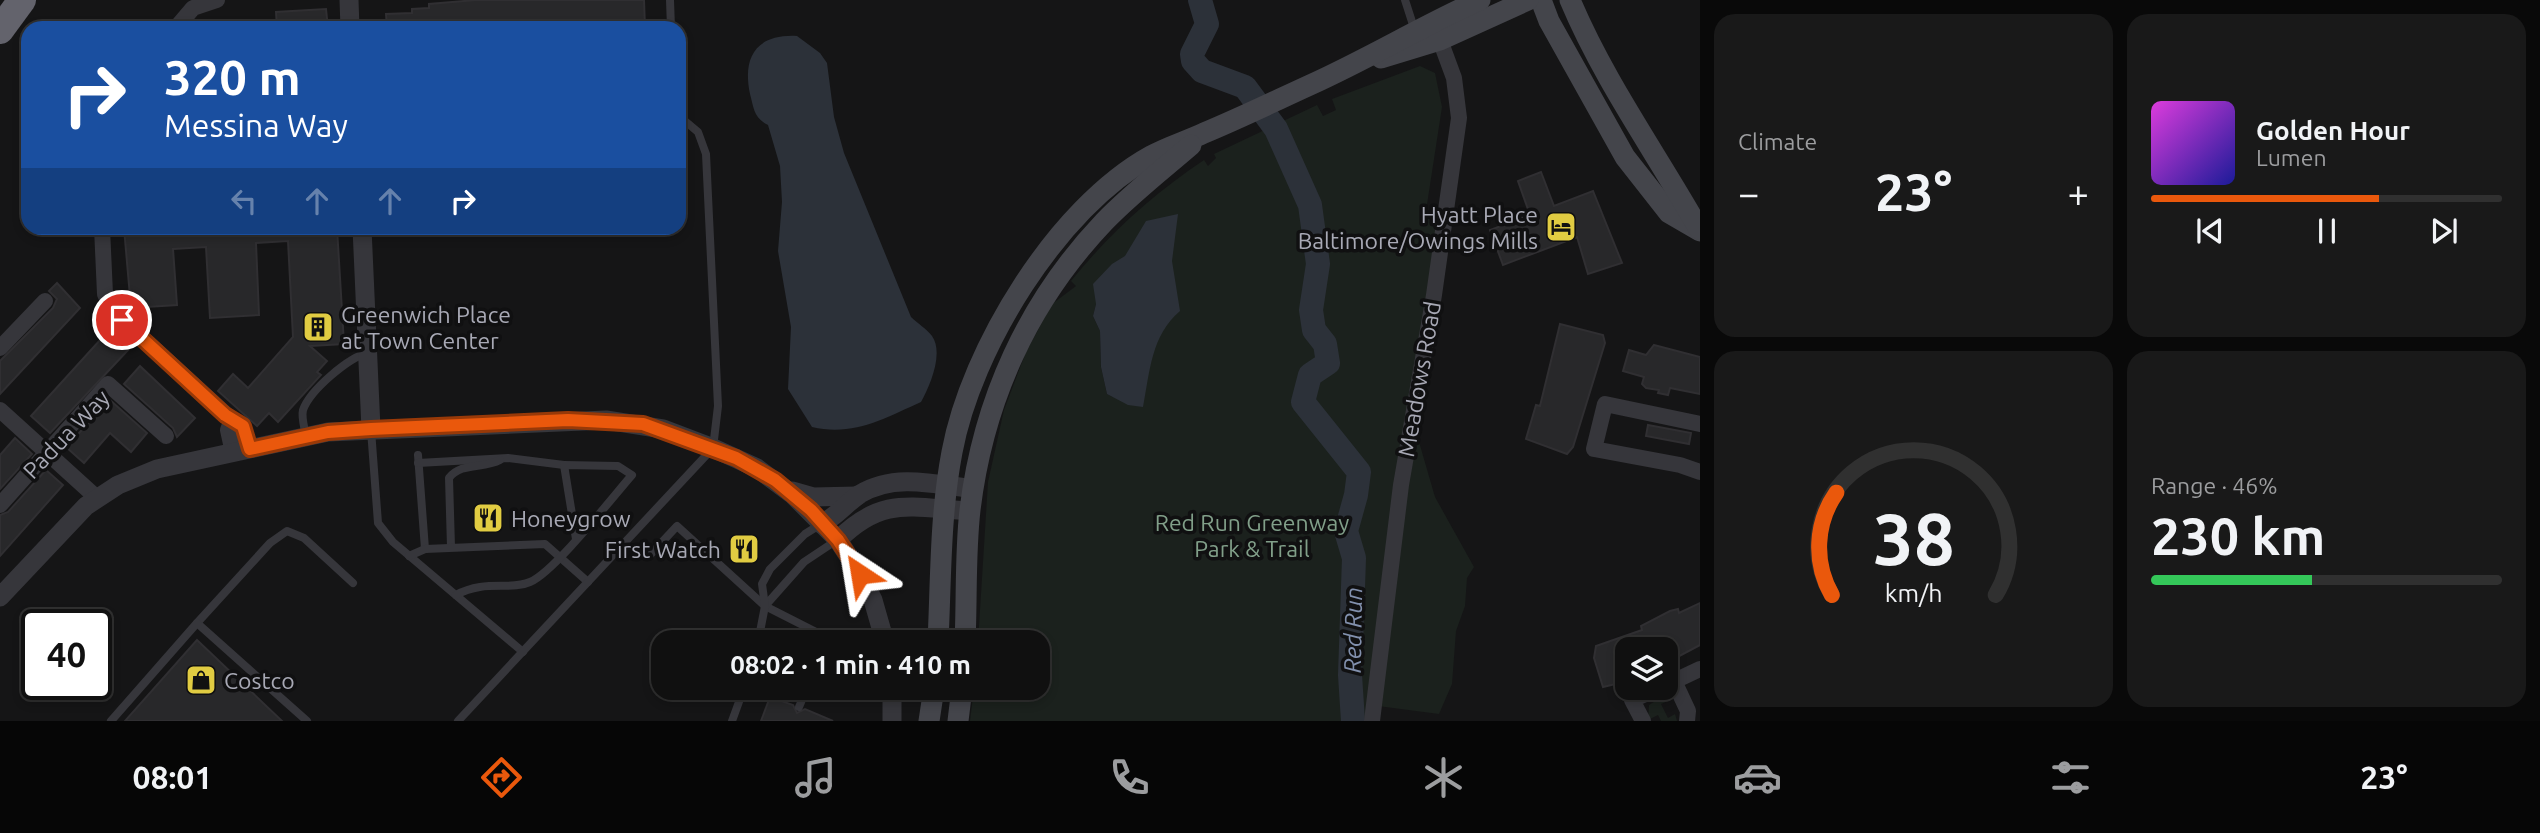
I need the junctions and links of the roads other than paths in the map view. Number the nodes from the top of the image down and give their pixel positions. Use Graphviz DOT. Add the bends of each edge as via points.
graph roads {
  1 [pos="22,0"];
  2 [pos="217,0"];
  3 [pos="349,0"];
  4 [pos="670,0"];
  5 [pos="1405,0"];
  6 [pos="1480,0"];
  7 [pos="1528,0"];
  8 [pos="1541,0"];
  9 [pos="1570,0"];
  10 [pos="182,21"];
  11 [pos="350,21"];
  12 [pos="671,21"];
  13 [pos="0,30"];
  14 [pos="1425,39"];
  15 [pos="686,123"];
  16 [pos="1206,132"];
  17 [pos="1700,231"];
  18 [pos="102,235"];
  19 [pos="362,235"];
  20 [pos="45,301"];
  21 [pos="0,348"];
  22 [pos="368,353"];
  23 [pos="3,417"];
  24 [pos="1700,424"];
  25 [pos="371,429"];
  26 [pos="166,436"];
  27 [pos="306,437"];
  28 [pos="713,448"];
  29 [pos="242,451"];
  30 [pos="47,452"];
  31 [pos="503,458"];
  32 [pos="564,465"];
  33 [pos="1700,472"];
  34 [pos="947,485"];
  35 [pos="973,489"];
  36 [pos="787,490"];
  37 [pos="857,496"];
  38 [pos="97,498"];
  39 [pos="0,505"];
  40 [pos="943,509"];
  41 [pos="877,510"];
  42 [pos="970,511"];
  43 [pos="821,524"];
  44 [pos="576,539"];
  45 [pos="838,540"];
  46 [pos="451,547"];
  47 [pos="425,549"];
  48 [pos="650,555"];
  49 [pos="409,556"];
  50 [pos="561,556"];
  51 [pos="860,574"];
  52 [pos="588,582"];
  53 [pos="353,583"];
  54 [pos="456,595"];
  55 [pos="0,597"];
  56 [pos="765,606"];
  57 [pos="197,623"];
  58 [pos="760,630"];
  59 [pos="812,630"];
  60 [pos="882,630"];
  61 [pos="938,630"];
  62 [pos="965,630"];
  63 [pos="523,652"];
  64 [pos="1700,669"];
  65 [pos="1678,679"];
  66 [pos="1678,699"];
  67 [pos="740,700"];
  68 [pos="802,700"];
  69 [pos="892,700"];
  70 [pos="932,700"];
  71 [pos="961,700"];
  72 [pos="1632,700"];
  73 [pos="799,707"];
  74 [pos="111,721"];
  75 [pos="307,721"];
  76 [pos="458,721"];
  77 [pos="732,721"];
  78 [pos="892,721"];
  79 [pos="929,721"];
  80 [pos="958,721"];
  81 [pos="1372,721"];
  82 [pos="1643,721"];
  83 [pos="1687,721"];
  1 -- 13 [label="highway"];
  2 -- 10 [label="street" via="194,8"];
  3 -- 11 [label="street"];
  4 -- 12 [label="lane"];
  5 -- 14 [label="lane"];
  6 -- 14 [label="main road"];
  7 -- 14 [label="main road"];
  8 -- 17 [label="main road" via="1625,157 1669,213"];
  9 -- 17 [label="main road" via="1614,90"];
  14 -- 16 [label="main road" via="1345,69"];
  14 -- 81 [label="street, Meadows Road" via="1454,78 1458,118 1434,295 1404,463"];
  15 -- 28 [label="lane" via="698,132 706,154 718,406"];
  16 -- 34 [label="main road" via="1150,156 1116,182 1066,229 1040,262 1017,294 979,366 958,428"];
  16 -- 35 [label="main road" via="1105,221 1038,307 1002,379"];
  18 -- 29 [label="street" via="105,294 112,310 243,426"];
  19 -- 22 [label="street"];
  20 -- 21 [label="street"];
  22 -- 25 [label="street"];
  22 -- 27 [label="lane" via="346,362 309,400 303,414"];
  23 -- 30 [label="street"];
  24 -- 33 [label="street" via="1605,404 1594,449"];
  25 -- 27 [label="street"];
  25 -- 28 [label="street" via="606,420 663,429"];
  25 -- 49 [label="lane" via="378,523"];
  26 -- 30 [label="street, Padua Way" via="108,384"];
  27 -- 29 [label="street"];
  28 -- 36 [label="street" via="757,468"];
  28 -- 52 [label="lane"];
  29 -- 38 [label="street" via="157,468"];
  30 -- 38 [label="street"];
  30 -- 39 [label="street, Padua Way"];
  31 -- 32 [label="lane"];
  31 -- 46 [label="lane" via="490,466 463,468 449,478"];
  31 -- 47 [label="lane" via="418,459"];
  32 -- 44 [label="lane"];
  32 -- 44 [label="lane" via="618,466 632,475"];
  34 -- 35 [label="street"];
  34 -- 37 [label="street" via="898,481"];
  34 -- 40 [label="main road"];
  35 -- 42 [label="main road"];
  36 -- 37 [label="street" via="813,497"];
  36 -- 43 [label="street"];
  37 -- 43 [label="street"];
  38 -- 55 [label="street" via="59,531"];
  40 -- 41 [label="street"];
  40 -- 42 [label="street"];
  40 -- 61 [label="main road"];
  41 -- 45 [label="street"];
  41 -- 51 [label="street" via="865,520 858,538"];
  42 -- 62 [label="main road"];
  43 -- 45 [label="street"];
  43 -- 56 [label="lane" via="771,569 762,583"];
  44 -- 50 [label="lane"];
  45 -- 51 [label="street"];
  45 -- 56 [label="lane" via="804,562"];
  46 -- 47 [label="lane"];
  46 -- 50 [label="lane" via="545,544"];
  47 -- 49 [label="lane"];
  48 -- 56 [label="lane" via="677,526"];
  49 -- 54 [label="lane"];
  50 -- 52 [label="lane"];
  50 -- 54 [label="lane" via="530,583 470,587"];
  51 -- 60 [label="street"];
  52 -- 63 [label="lane"];
  53 -- 57 [label="lane" via="304,538 287,531 270,543"];
  54 -- 63 [label="lane"];
  56 -- 58 [label="lane"];
  56 -- 59 [label="lane"];
  57 -- 74 [label="lane"];
  57 -- 75 [label="lane"];
  63 -- 76 [label="lane"];
  64 -- 65 [label="street"];
  66 -- 83 [label="street" via="1688,712"];
  67 -- 77 [label="lane"];
  68 -- 73 [label="lane"];
  69 -- 78 [label="street"];
  70 -- 79 [label="main road"];
  71 -- 80 [label="main road"];
  72 -- 82 [label="street"];
}
